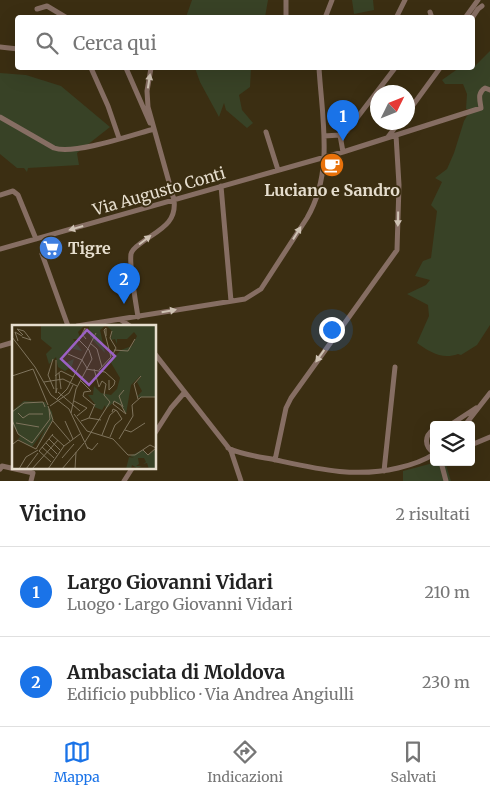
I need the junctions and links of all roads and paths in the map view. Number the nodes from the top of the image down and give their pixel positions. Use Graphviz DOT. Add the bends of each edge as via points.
graph roads {
  1 [pos="286,0"];
  2 [pos="332,0"];
  3 [pos="405,0"];
  4 [pos="478,0"];
  5 [pos="482,6"];
  6 [pos="37,10"];
  7 [pos="62,15"];
  8 [pos="286,15"];
  9 [pos="326,15"];
  10 [pos="398,15"];
  11 [pos="467,15"];
  12 [pos="474,15"];
  13 [pos="0,47"];
  14 [pos="15,49"];
  15 [pos="92,70"];
  16 [pos="127,70"];
  17 [pos="151,70"];
  18 [pos="319,70"];
  19 [pos="394,70"];
  20 [pos="439,70"];
  21 [pos="490,90"];
  22 [pos="415,102"];
  23 [pos="0,117"];
  24 [pos="154,129"];
  25 [pos="394,130"];
  26 [pos="266,132"];
  27 [pos="340,135"];
  28 [pos="396,135"];
  29 [pos="324,136"];
  30 [pos="388,137"];
  31 [pos="119,138"];
  32 [pos="343,152"];
  33 [pos="325,156"];
  34 [pos="278,170"];
  35 [pos="221,186"];
  36 [pos="0,195"];
  37 [pos="174,200"];
  38 [pos="36,239"];
  39 [pos="0,249"];
  40 [pos="42,254"];
  41 [pos="231,301"];
  42 [pos="138,316"];
  43 [pos="121,320"];
  44 [pos="68,325"];
  45 [pos="84,325"];
  46 [pos="128,325"];
  47 [pos="156,355"];
  48 [pos="395,367"];
  49 [pos="184,393"];
  50 [pos="490,393"];
  51 [pos="482,403"];
  52 [pos="456,421"];
  53 [pos="468,421"];
  54 [pos="156,431"];
  55 [pos="430,432"];
  56 [pos="490,437"];
  57 [pos="475,443"];
  58 [pos="228,448"];
  59 [pos="430,450"];
  60 [pos="430,457"];
  61 [pos="275,460"];
  62 [pos="441,466"];
  63 [pos="1,467"];
  64 [pos="132,468"];
  65 [pos="384,471"];
  66 [pos="31,481"];
  67 [pos="124,481"];
  68 [pos="241,481"];
  69 [pos="446,481"];
  1 -- 8 [label="street"];
  2 -- 9 [label="street"];
  3 -- 10 [label="street"];
  4 -- 11 [label="street"];
  5 -- 12 [label="street"];
  6 -- 7 [label="street" via="47,6"];
  13 -- 14 [label="street"];
  15 -- 31 [label="street"];
  16 -- 24 [label="street" via="144,114"];
  24 -- 17 [label="street, one-way" via="147,103"];
  18 -- 29 [label="street"];
  19 -- 27 [label="street" via="345,133"];
  20 -- 22 [label="street"];
  21 -- 28 [label="street" via="484,89 480,93 482,108"];
  23 -- 31 [label="street" via="59,149 91,146"];
  24 -- 31 [label="street"];
  24 -- 37 [label="street"];
  25 -- 30 [label="street"];
  26 -- 34 [label="street"];
  27 -- 29 [label="street"];
  27 -- 32 [label="street"];
  28 -- 30 [label="street"];
  28 -- 61 [label="street, one-way" via="397,250 291,398"];
  29 -- 33 [label="street"];
  30 -- 32 [label="street"];
  32 -- 33 [label="street, Via Augusto Conti"];
  33 -- 34 [label="street, Via Augusto Conti"];
  41 -- 33 [label="street, one-way" via="248,298 264,286 314,206"];
  34 -- 35 [label="street, Via Augusto Conti"];
  35 -- 37 [label="street, Via Augusto Conti"];
  35 -- 41 [label="street"];
  36 -- 38 [label="street" via="16,194"];
  37 -- 38 [label="street, Via Augusto Conti, one-way"];
  42 -- 37 [label="street, one-way" via="132,252 170,221"];
  38 -- 39 [label="street, Via Augusto Conti"];
  40 -- 44 [label="street"];
  42 -- 41 [label="street, one-way"];
  42 -- 43 [label="street"];
  43 -- 45 [label="street"];
  43 -- 46 [label="street"];
  47 -- 49 [label="street"];
  48 -- 65 [label="street"];
  49 -- 54 [label="street"];
  49 -- 58 [label="street"];
  50 -- 51 [label="street"];
  51 -- 52 [label="street"];
  51 -- 53 [label="street"];
  55 -- 59 [label="street" via="426,441"];
  56 -- 57 [label="street"];
  58 -- 61 [label="street"];
  58 -- 68 [label="street"];
  60 -- 65 [label="street" via="422,462"];
  61 -- 65 [label="street" via="341,473"];
  62 -- 69 [label="street"];
  63 -- 66 [label="street" via="33,473"];
  64 -- 67 [label="street"];
}
